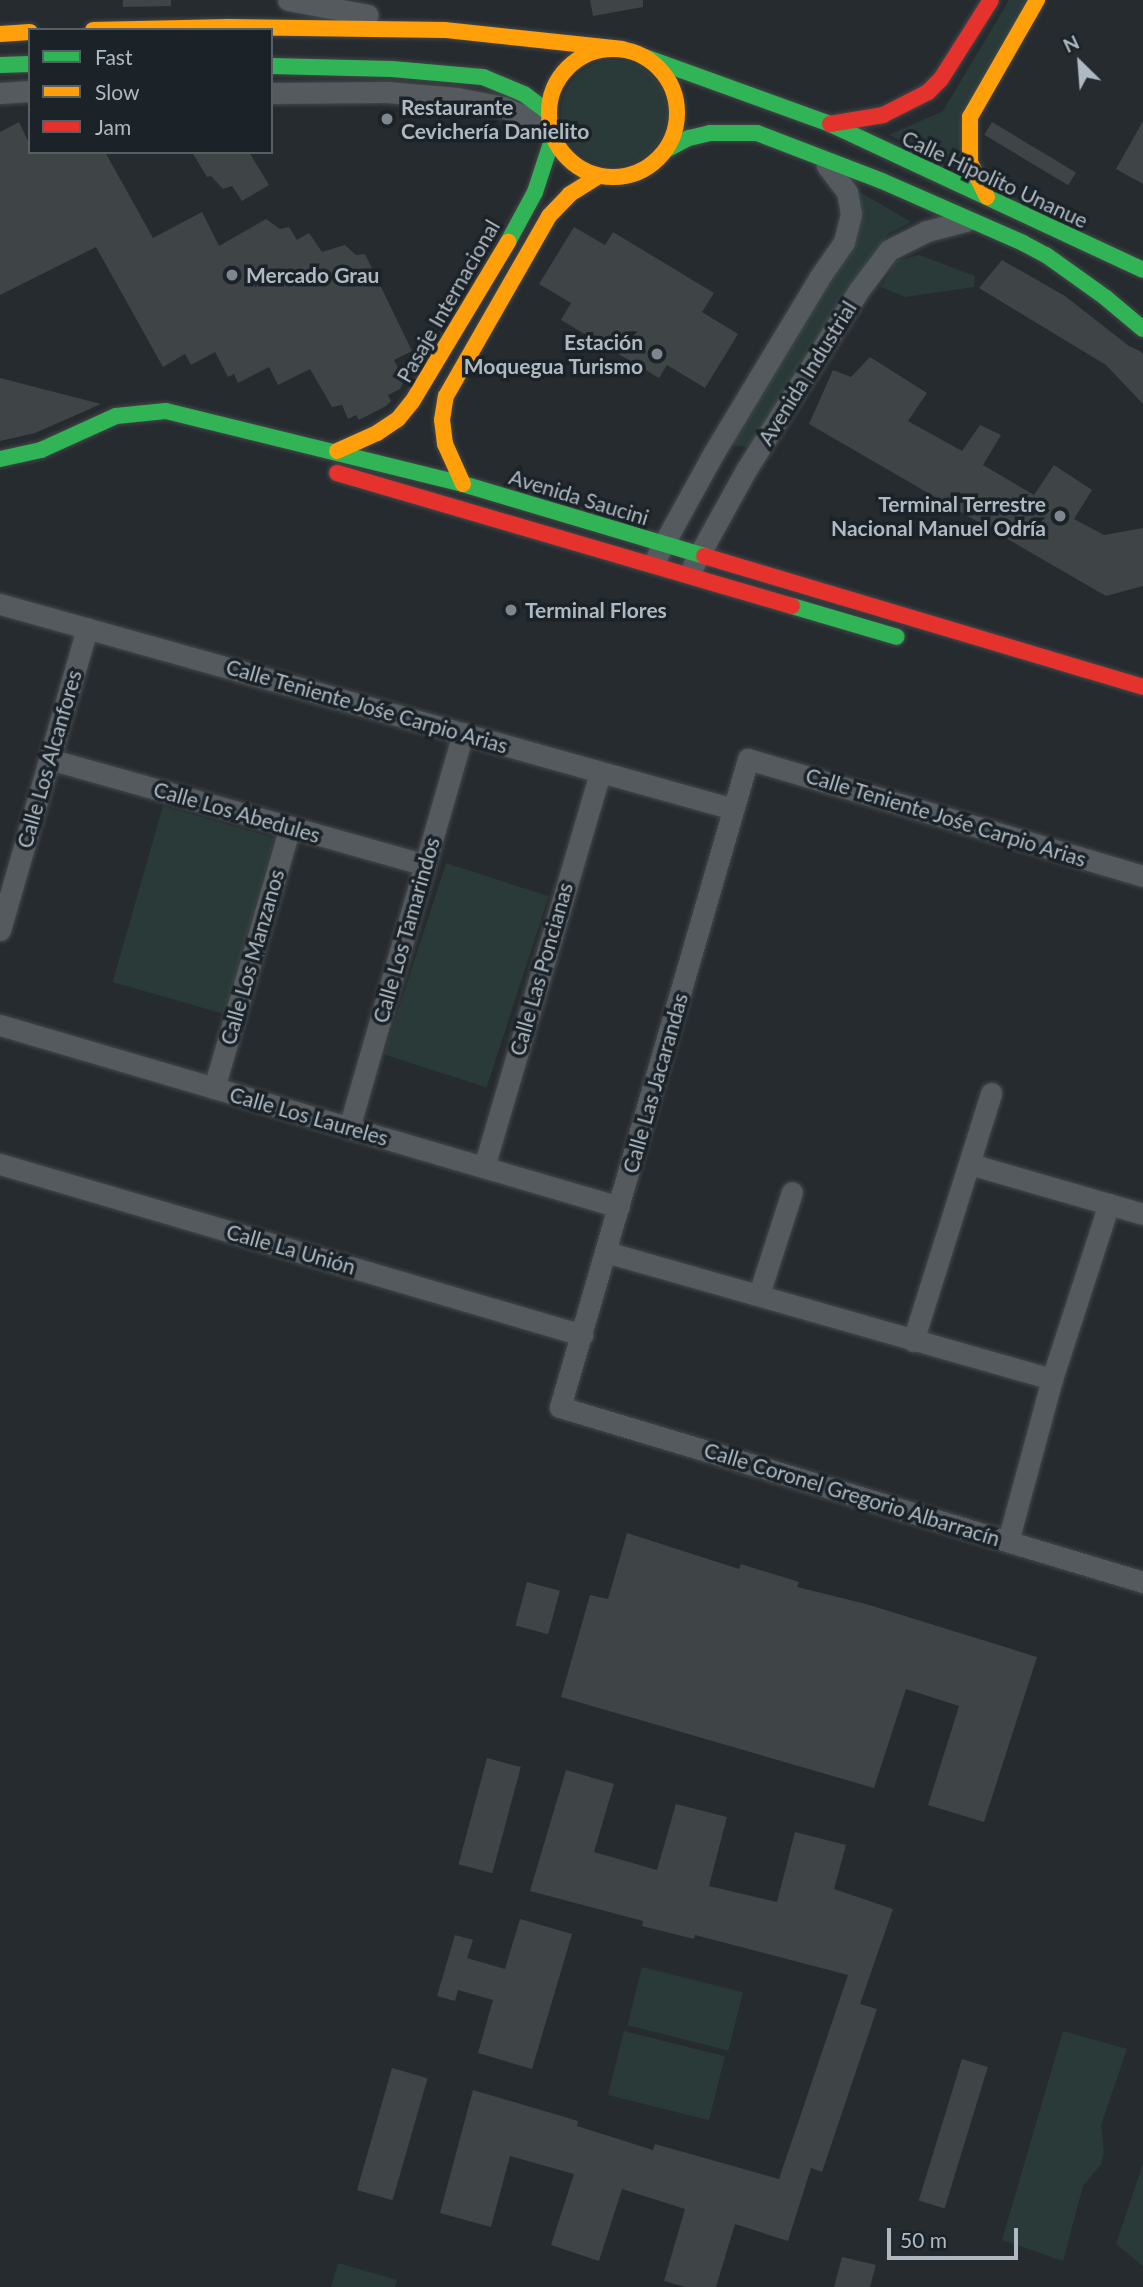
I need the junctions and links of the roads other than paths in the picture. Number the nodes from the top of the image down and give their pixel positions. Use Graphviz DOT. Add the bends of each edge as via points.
graph roads {
  1 [pos="288,0"];
  2 [pos="991,0"];
  3 [pos="1037,0"];
  4 [pos="183,28"];
  5 [pos="445,30"];
  6 [pos="28,32"];
  7 [pos="0,34"];
  8 [pos="622,49"];
  9 [pos="645,57"];
  10 [pos="28,64"];
  11 [pos="0,65"];
  12 [pos="273,66"];
  13 [pos="28,91"];
  14 [pos="0,93"];
  15 [pos="273,93"];
  16 [pos="830,124"];
  17 [pos="550,125"];
  18 [pos="666,150"];
  19 [pos="821,158"];
  20 [pos="599,176"];
  21 [pos="987,197"];
  22 [pos="971,219"];
  23 [pos="1046,256"];
  24 [pos="1143,270"];
  25 [pos="1143,307"];
  26 [pos="1143,329"];
  27 [pos="181,432"];
  28 [pos="219,441"];
  29 [pos="337,451"];
  30 [pos="0,459"];
  31 [pos="463,484"];
  32 [pos="662,543"];
  33 [pos="699,555"];
  34 [pos="653,566"];
  35 [pos="688,577"];
  36 [pos="0,604"];
  37 [pos="929,625"];
  38 [pos="87,628"];
  39 [pos="970,637"];
  40 [pos="964,656"];
  41 [pos="1143,687"];
  42 [pos="463,733"];
  43 [pos="748,758"];
  44 [pos="49,759"];
  45 [pos="600,772"];
  46 [pos="733,809"];
  47 [pos="290,827"];
  48 [pos="425,865"];
  49 [pos="1143,876"];
  50 [pos="0,930"];
  51 [pos="0,1025"];
  52 [pos="214,1088"];
  53 [pos="991,1093"];
  54 [pos="349,1128"];
  55 [pos="0,1164"];
  56 [pos="970,1164"];
  57 [pos="484,1167"];
  58 [pos="793,1192"];
  59 [pos="1109,1204"];
  60 [pos="619,1207"];
  61 [pos="1143,1214"];
  62 [pos="606,1252"];
  63 [pos="759,1294"];
  64 [pos="582,1335"];
  65 [pos="912,1341"];
  66 [pos="1052,1379"];
  67 [pos="560,1406"];
  68 [pos="1008,1541"];
  69 [pos="1143,1582"];
  1 -- 5 [label="street"];
  2 -- 16 [label="main road" via="928,92 883,115"];
  3 -- 21 [label="main road" via="970,117 970,162"];
  4 -- 5 [label="main road"];
  5 -- 8 [label="main road"];
  6 -- 7 [label="main road"];
  8 -- 9 [label="main road"];
  8 -- 17 [label="main road" via="599,50 570,65 557,82"];
  9 -- 16 [label="main road, Calle Hipolito Unanue"];
  9 -- 18 [label="main road" via="663,71 677,100 678,121"];
  10 -- 11 [label="main road"];
  12 -- 17 [label="main road" via="483,77 524,94"];
  13 -- 14 [label="street"];
  15 -- 17 [label="street" via="387,92 457,98 503,107"];
  16 -- 21 [label="main road, Calle Hipolito Unanue"];
  17 -- 20 [label="main road" via="558,148 576,166"];
  17 -- 29 [label="main road, Pasaje Internacional" via="543,172 486,283 412,402 377,433"];
  18 -- 19 [label="main road" via="689,138 727,131 758,133"];
  18 -- 20 [label="main road" via="641,171 621,177"];
  19 -- 22 [label="main road"];
  19 -- 32 [label="street, Avenida Industrial" via="847,192 850,227"];
  20 -- 31 [label="main road" via="570,194 549,216 446,396 445,444"];
  21 -- 24 [label="main road, Calle Hipolito Unanue"];
  22 -- 23 [label="main road"];
  22 -- 33 [label="street, Avenida Industrial" via="927,231 889,250 746,470"];
  23 -- 25 [label="main road"];
  23 -- 26 [label="main road"];
  27 -- 28 [label="main road"];
  29 -- 30 [label="main road, Avenida Saucini" via="166,411 149,411 116,416 41,450"];
  29 -- 31 [label="main road, Avenida Saucini"];
  29 -- 34 [label="main road" via="325,469"];
  31 -- 32 [label="main road, Avenida Saucini"];
  32 -- 33 [label="main road, Avenida Saucini"];
  32 -- 34 [label="street, Avenida Industrial"];
  33 -- 35 [label="street, Avenida Industrial"];
  33 -- 37 [label="main road, Avenida Saucini"];
  34 -- 35 [label="main road"];
  35 -- 37 [label="main road" via="916,642"];
  36 -- 38 [label="street, Calle Teniente Jośe Carpio Arias"];
  37 -- 39 [label="main road, Avenida Saucini"];
  38 -- 42 [label="street, Calle Teniente Jośe Carpio Arias"];
  38 -- 44 [label="street, Calle Los Alcanfores"];
  39 -- 40 [label="main road"];
  39 -- 41 [label="main road, Avenida Saucini"];
  42 -- 45 [label="street, Calle Teniente Jośe Carpio Arias"];
  42 -- 48 [label="street, Calle Los Tamarindos"];
  43 -- 46 [label="street, Calle Las Jacarandas"];
  43 -- 49 [label="street, Calle Teniente Jośe Carpio Arias"];
  44 -- 47 [label="street, Calle Los Abedules"];
  44 -- 50 [label="street, Calle Los Alcanfores"];
  45 -- 46 [label="street, Calle Teniente Jośe Carpio Arias"];
  45 -- 57 [label="street, Calle Las Poncianas"];
  46 -- 60 [label="street, Calle Las Jacarandas"];
  47 -- 48 [label="street, Calle Los Abedules"];
  47 -- 52 [label="street, Calle Los Manzanos"];
  48 -- 54 [label="street, Calle Los Tamarindos"];
  51 -- 52 [label="street, Calle Los Laureles"];
  52 -- 54 [label="street, Calle Los Laureles"];
  53 -- 56 [label="street"];
  54 -- 57 [label="street, Calle Los Laureles"];
  55 -- 64 [label="street, Calle La Unión"];
  56 -- 59 [label="street"];
  56 -- 65 [label="street"];
  57 -- 60 [label="street, Calle Los Laureles"];
  58 -- 63 [label="street"];
  59 -- 61 [label="street"];
  59 -- 66 [label="street"];
  60 -- 62 [label="street, Calle Las Jacarandas"];
  62 -- 63 [label="street"];
  62 -- 64 [label="street, Calle Las Jacarandas"];
  63 -- 65 [label="street"];
  64 -- 67 [label="street, Calle Las Jacarandas"];
  65 -- 66 [label="street"];
  66 -- 68 [label="street"];
  67 -- 68 [label="street, Calle Coronel Gregorio Albarracín"];
  68 -- 69 [label="street, Calle Coronel Gregorio Albarracín"];
}
